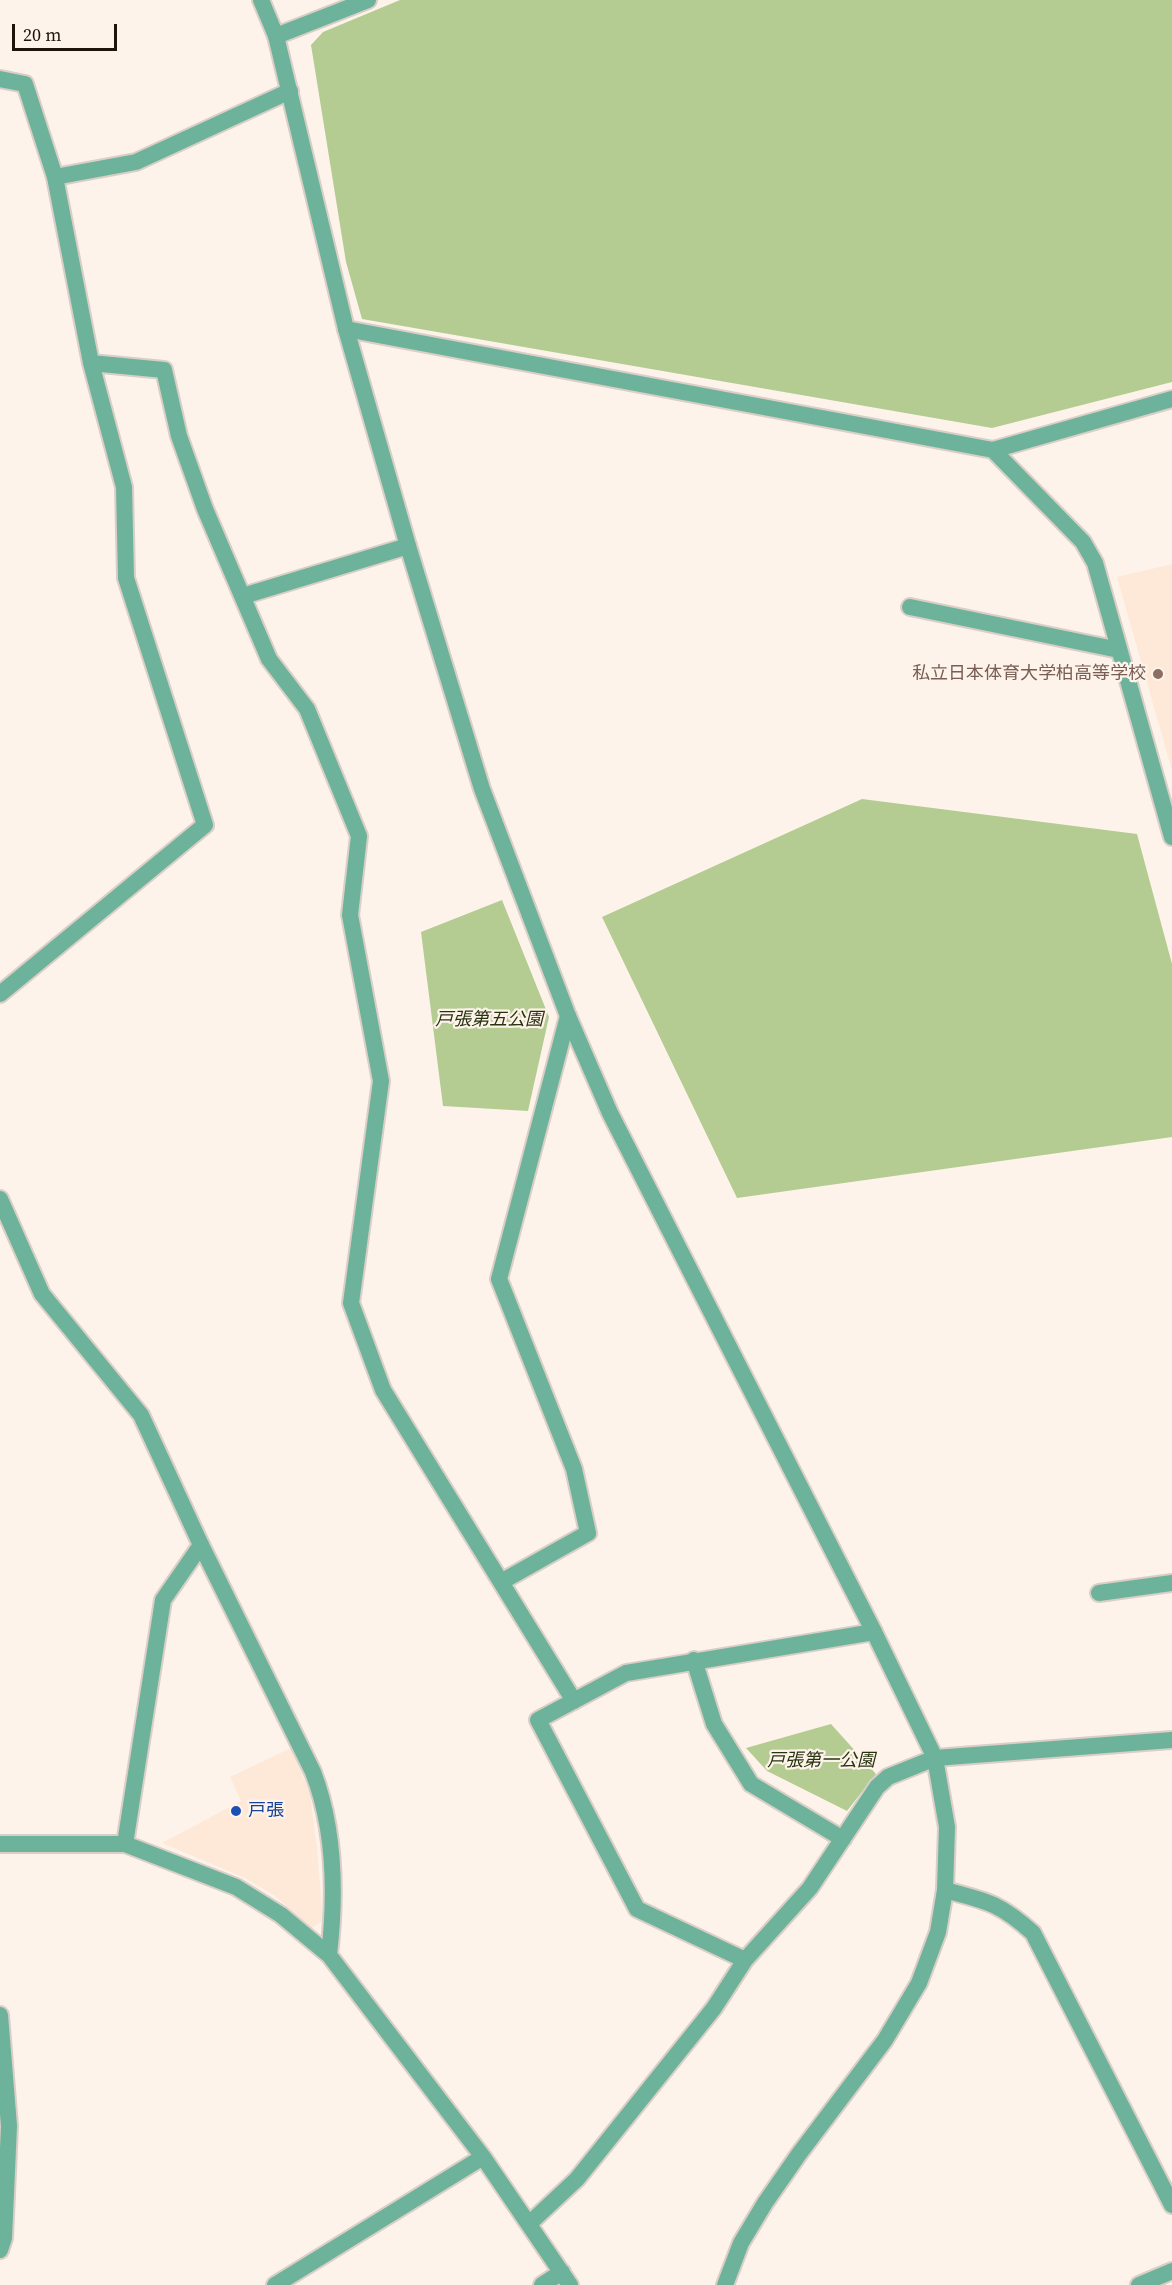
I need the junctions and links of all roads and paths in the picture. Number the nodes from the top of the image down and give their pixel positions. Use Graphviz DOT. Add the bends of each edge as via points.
graph roads {
  1 [pos="261,0"];
  2 [pos="368,0"];
  3 [pos="276,36"];
  4 [pos="0,79"];
  5 [pos="290,91"];
  6 [pos="55,177"];
  7 [pos="346,329"];
  8 [pos="91,363"];
  9 [pos="1172,399"];
  10 [pos="993,450"];
  11 [pos="408,546"];
  12 [pos="243,596"];
  13 [pos="910,607"];
  14 [pos="1119,650"];
  15 [pos="1172,837"];
  16 [pos="0,994"];
  17 [pos="568,1016"];
  18 [pos="0,1199"];
  19 [pos="201,1545"];
  20 [pos="501,1582"];
  21 [pos="1172,1583"];
  22 [pos="1099,1593"];
  23 [pos="874,1632"];
  24 [pos="694,1660"];
  25 [pos="574,1701"];
  26 [pos="1172,1740"];
  27 [pos="934,1758"];
  28 [pos="843,1839"];
  29 [pos="0,1844"];
  30 [pos="125,1844"];
  31 [pos="945,1890"];
  32 [pos="329,1955"];
  33 [pos="745,1960"];
  34 [pos="0,2015"];
  35 [pos="483,2157"];
  36 [pos="1172,2205"];
  37 [pos="530,2223"];
  38 [pos="0,2250"];
  39 [pos="1172,2271"];
  40 [pos="566,2278"];
  41 [pos="275,2285"];
  42 [pos="542,2285"];
  43 [pos="725,2285"];
  44 [pos="1139,2285"];
  1 -- 3 [label="street"];
  2 -- 3 [label="street"];
  3 -- 5 [label="street"];
  4 -- 6 [label="street" via="25,84"];
  5 -- 6 [label="street" via="136,162"];
  5 -- 7 [label="street"];
  6 -- 8 [label="street"];
  7 -- 10 [label="street"];
  7 -- 11 [label="street"];
  8 -- 12 [label="street" via="165,370 179,436"];
  8 -- 16 [label="street" via="124,487 126,578 205,825"];
  9 -- 10 [label="street"];
  10 -- 14 [label="street" via="1083,542 1095,563"];
  11 -- 12 [label="street"];
  11 -- 17 [label="street" via="482,789"];
  12 -- 20 [label="street" via="269,659 307,708 359,836 350,915 381,1081 351,1303 384,1390"];
  13 -- 14 [label="street"];
  14 -- 15 [label="street"];
  17 -- 20 [label="street" via="499,1279 574,1469 588,1533"];
  17 -- 23 [label="street" via="610,1113"];
  18 -- 19 [label="street" via="42,1294 141,1415"];
  19 -- 30 [label="street" via="163,1600"];
  19 -- 32 [label="street" via="322,1795 334,1912"];
  20 -- 25 [label="street"];
  21 -- 22 [label="street"];
  23 -- 24 [label="street"];
  23 -- 27 [label="street"];
  24 -- 25 [label="street" via="626,1673"];
  24 -- 28 [label="street" via="714,1724 751,1784"];
  25 -- 33 [label="street" via="538,1720 637,1909"];
  26 -- 27 [label="street"];
  27 -- 28 [label="street" via="888,1777 877,1787"];
  27 -- 31 [label="street" via="947,1827"];
  28 -- 33 [label="street" via="810,1888"];
  29 -- 30 [label="street"];
  30 -- 32 [label="street" via="236,1887 281,1915"];
  31 -- 36 [label="street" via="990,1902 1012,1914 1033,1933"];
  31 -- 43 [label="street" via="938,1932 919,1983 885,2040 765,2203 741,2243"];
  32 -- 35 [label="street"];
  33 -- 37 [label="street" via="714,2008 577,2179"];
  34 -- 38 [label="street" via="9,2126 4,2238"];
  35 -- 37 [label="street"];
  35 -- 41 [label="street"];
  37 -- 40 [label="street"];
  39 -- 44 [label="street"];
  40 -- 42 [label="street"];
}
